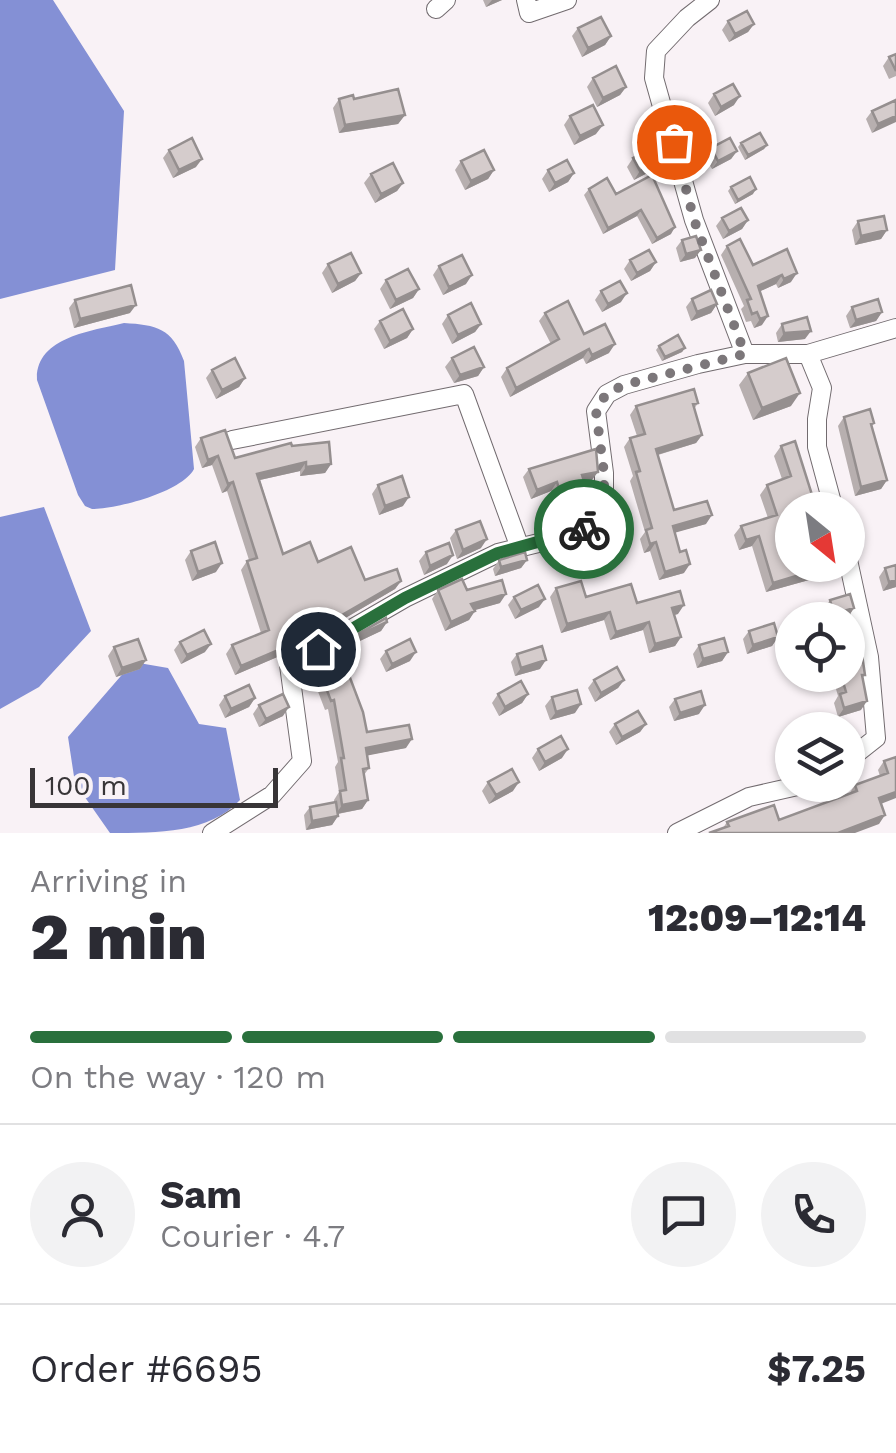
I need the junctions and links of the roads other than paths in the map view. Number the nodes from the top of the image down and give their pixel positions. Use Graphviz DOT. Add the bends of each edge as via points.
graph roads {
  1 [pos="526,0"];
  2 [pos="567,0"];
  3 [pos="710,0"];
  4 [pos="896,328"];
  5 [pos="745,354"];
  6 [pos="808,354"];
  7 [pos="232,440"];
  8 [pos="829,492"];
  9 [pos="520,548"];
  10 [pos="853,582"];
  11 [pos="865,747"];
  12 [pos="775,791"];
  13 [pos="212,833"];
  14 [pos="677,833"];
  1 -- 2 [label="street" via="529,13"];
  3 -- 5 [label="street" via="656,51 654,78 685,191"];
  4 -- 6 [label="street"];
  5 -- 6 [label="street"];
  5 -- 9 [label="street" via="606,394 596,411 604,514 579,533"];
  6 -- 8 [label="street" via="822,388 817,447"];
  7 -- 9 [label="street" via="464,394"];
  9 -- 13 [label="street" via="405,598 289,666 302,761 272,795"];
  10 -- 11 [label="street" via="871,669 876,738"];
  12 -- 14 [label="street" via="748,797"];
}
